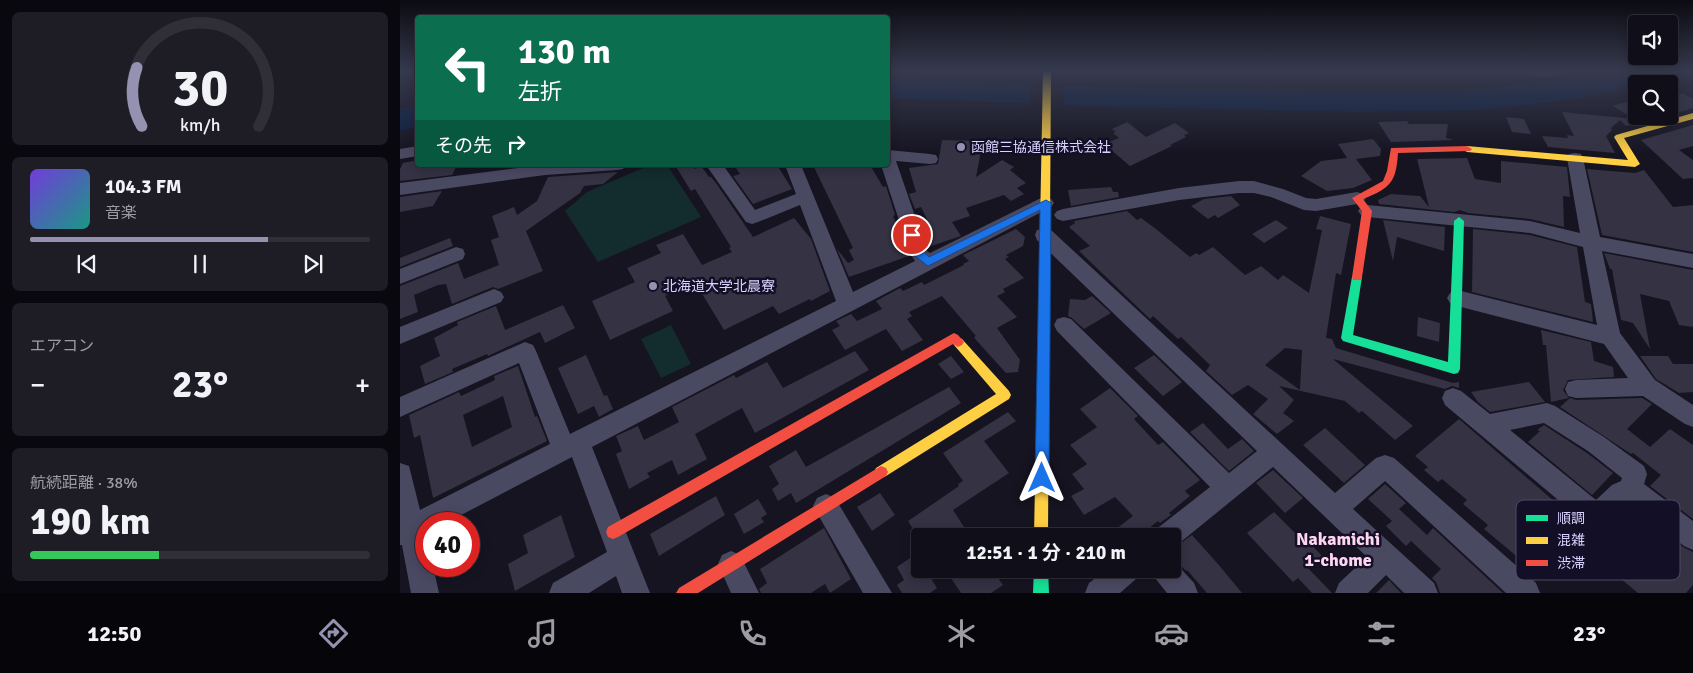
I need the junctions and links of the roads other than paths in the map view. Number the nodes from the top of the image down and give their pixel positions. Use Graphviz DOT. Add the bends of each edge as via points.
graph roads {
  1 [pos="1046,99"];
  2 [pos="1693,116"];
  3 [pos="415,152"];
  4 [pos="400,154"];
  5 [pos="890,155"];
  6 [pos="1575,158"];
  7 [pos="930,159"];
  8 [pos="588,167"];
  9 [pos="715,167"];
  10 [pos="794,167"];
  11 [pos="890,167"];
  12 [pos="400,189"];
  13 [pos="805,198"];
  14 [pos="1362,205"];
  15 [pos="1054,209"];
  16 [pos="1459,221"];
  17 [pos="1044,235"];
  18 [pos="1591,242"];
  19 [pos="456,254"];
  20 [pos="1693,261"];
  21 [pos="928,262"];
  22 [pos="400,277"];
  23 [pos="494,297"];
  24 [pos="1457,298"];
  25 [pos="847,303"];
  26 [pos="1064,325"];
  27 [pos="400,336"];
  28 [pos="1611,337"];
  29 [pos="1647,387"];
  30 [pos="1576,389"];
  31 [pos="1453,398"];
  32 [pos="400,407"];
  33 [pos="1693,417"];
  34 [pos="1486,425"];
  35 [pos="571,445"];
  36 [pos="1274,452"];
  37 [pos="400,474"];
  38 [pos="1228,488"];
  39 [pos="1631,489"];
  40 [pos="1577,500"];
  41 [pos="1614,500"];
  42 [pos="1645,500"];
  43 [pos="826,506"];
  44 [pos="1335,509"];
  45 [pos="1680,527"];
  46 [pos="1041,528"];
  47 [pos="1178,528"];
  48 [pos="406,530"];
  49 [pos="613,532"];
  50 [pos="1693,537"];
  51 [pos="1385,557"];
  52 [pos="622,558"];
  53 [pos="731,564"];
  54 [pos="1041,578"];
  55 [pos="1117,578"];
  56 [pos="1172,578"];
  57 [pos="425,593"];
  58 [pos="563,593"];
  59 [pos="636,593"];
  60 [pos="684,593"];
  61 [pos="745,593"];
  62 [pos="878,593"];
  63 [pos="1041,593"];
  64 [pos="1099,593"];
  65 [pos="1184,593"];
  66 [pos="1349,593"];
  67 [pos="1424,593"];
  68 [pos="1526,593"];
  1 -- 15 [label="street"];
  2 -- 6 [label="street" via="1619,137 1635,164"];
  3 -- 4 [label="street"];
  5 -- 7 [label="street"];
  6 -- 14 [label="street" via="1463,150 1394,150 1392,179"];
  6 -- 18 [label="street"];
  8 -- 12 [label="street"];
  9 -- 13 [label="street" via="752,218"];
  10 -- 13 [label="street"];
  11 -- 21 [label="street" via="919,254"];
  13 -- 25 [label="street"];
  14 -- 15 [label="street" via="1304,204 1277,193 1239,187"];
  14 -- 16 [label="street"];
  14 -- 24 [label="street" via="1347,338 1454,368"];
  15 -- 17 [label="street"];
  15 -- 21 [label="street"];
  16 -- 18 [label="street" via="1530,227"];
  16 -- 24 [label="street"];
  17 -- 36 [label="street"];
  17 -- 46 [label="street"];
  18 -- 20 [label="street"];
  18 -- 28 [label="street"];
  19 -- 22 [label="street"];
  21 -- 25 [label="street"];
  23 -- 27 [label="street"];
  24 -- 28 [label="street"];
  25 -- 35 [label="street"];
  26 -- 38 [label="street"];
  28 -- 29 [label="street"];
  29 -- 30 [label="street"];
  29 -- 33 [label="street"];
  31 -- 34 [label="street"];
  32 -- 35 [label="street" via="525,350"];
  34 -- 39 [label="street" via="1547,413 1635,474"];
  34 -- 40 [label="street"];
  35 -- 48 [label="street"];
  35 -- 49 [label="street"];
  36 -- 38 [label="street"];
  36 -- 44 [label="street"];
  37 -- 48 [label="street"];
  38 -- 47 [label="street"];
  39 -- 41 [label="street"];
  39 -- 42 [label="street"];
  43 -- 49 [label="street" via="1005,395 954,338"];
  43 -- 53 [label="street"];
  43 -- 62 [label="street"];
  44 -- 51 [label="street"];
  44 -- 68 [label="street" via="1386,466"];
  45 -- 50 [label="street"];
  48 -- 57 [label="street"];
  49 -- 52 [label="street"];
  51 -- 66 [label="street"];
  51 -- 67 [label="street"];
  52 -- 58 [label="street"];
  52 -- 59 [label="street"];
  53 -- 60 [label="street"];
  53 -- 61 [label="street"];
  54 -- 63 [label="street"];
  55 -- 64 [label="street"];
  56 -- 65 [label="street"];
}
